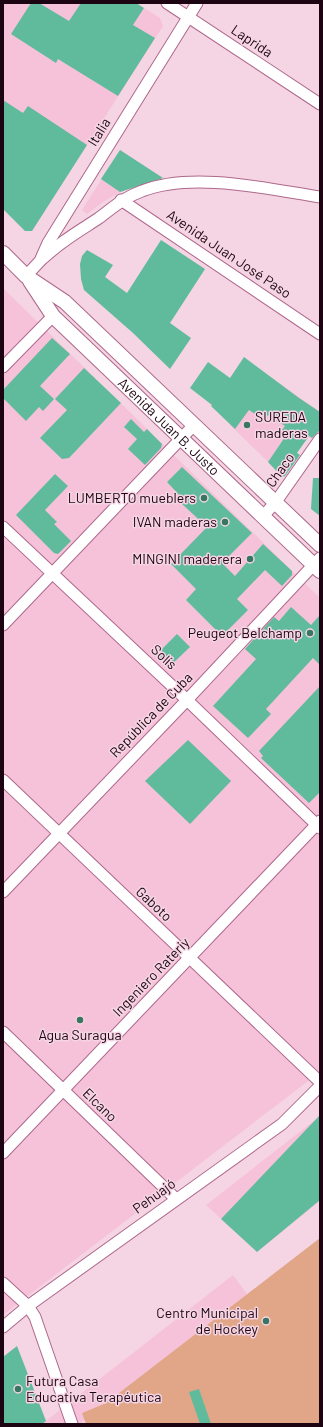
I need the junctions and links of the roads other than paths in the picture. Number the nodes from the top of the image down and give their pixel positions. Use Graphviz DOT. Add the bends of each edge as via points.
graph roads {
  1 [pos="167,3"];
  2 [pos="197,3"];
  3 [pos="188,16"];
  4 [pos="320,104"];
  5 [pos="320,197"];
  6 [pos="121,200"];
  7 [pos="3,253"];
  8 [pos="40,261"];
  9 [pos="26,276"];
  10 [pos="53,316"];
  11 [pos="320,334"];
  12 [pos="3,367"];
  13 [pos="194,426"];
  14 [pos="182,439"];
  15 [pos="320,439"];
  16 [pos="275,503"];
  17 [pos="263,516"];
  18 [pos="3,527"];
  19 [pos="320,545"];
  20 [pos="318,565"];
  21 [pos="53,573"];
  22 [pos="3,625"];
  23 [pos="187,700"];
  24 [pos="3,780"];
  25 [pos="319,824"];
  26 [pos="59,834"];
  27 [pos="3,892"];
  28 [pos="190,958"];
  29 [pos="3,1032"];
  30 [pos="320,1082"];
  31 [pos="320,1086"];
  32 [pos="63,1090"];
  33 [pos="3,1153"];
  34 [pos="176,1199"];
  35 [pos="3,1283"];
  36 [pos="28,1306"];
  37 [pos="3,1327"];
  38 [pos="72,1424"];
  1 -- 3 [label="street, Laprida"];
  2 -- 3 [label="street, Italia"];
  3 -- 4 [label="street, Laprida"];
  3 -- 8 [label="street, Italia" via="48,242"];
  5 -- 6 [label="street" via="266,188 191,182 166,184 143,190"];
  6 -- 8 [label="street"];
  6 -- 11 [label="street, Avenida Juan José Paso"];
  7 -- 9 [label="main road, Avenida Juan B. Justo"];
  8 -- 9 [label="street, Italia"];
  9 -- 10 [label="main road, Avenida Juan B. Justo"];
  9 -- 13 [label="main road, Avenida Juan B. Justo" via="65,302"];
  10 -- 12 [label="street"];
  10 -- 14 [label="main road, Avenida Juan B. Justo"];
  13 -- 14 [label="street"];
  13 -- 16 [label="main road, Avenida Juan B. Justo"];
  14 -- 17 [label="main road, Avenida Juan B. Justo"];
  14 -- 21 [label="street"];
  15 -- 16 [label="street, Chaco"];
  16 -- 17 [label="street, Chaco"];
  16 -- 19 [label="main road, Avenida Juan B. Justo"];
  17 -- 20 [label="main road, Avenida Juan B. Justo"];
  18 -- 21 [label="street, Solís"];
  20 -- 23 [label="street, República de Cuba"];
  21 -- 22 [label="street"];
  21 -- 23 [label="street, Solís"];
  23 -- 25 [label="street, Solís"];
  23 -- 26 [label="street, República de Cuba"];
  24 -- 26 [label="street, Gaboto"];
  25 -- 28 [label="street, Ingeniero Rateriy"];
  26 -- 27 [label="street, República de Cuba"];
  26 -- 28 [label="street, Gaboto"];
  28 -- 30 [label="street, Gaboto"];
  28 -- 32 [label="street, Ingeniero Rateriy"];
  29 -- 32 [label="street, Elcano"];
  31 -- 34 [label="street, Pehuajó" via="282,1124"];
  32 -- 33 [label="street, Ingeniero Rateriy"];
  32 -- 34 [label="street, Elcano"];
  34 -- 36 [label="street, Pehuajó"];
  35 -- 36 [label="street"];
  36 -- 37 [label="street, Pehuajó"];
  36 -- 38 [label="street" via="35,1317"];
}
